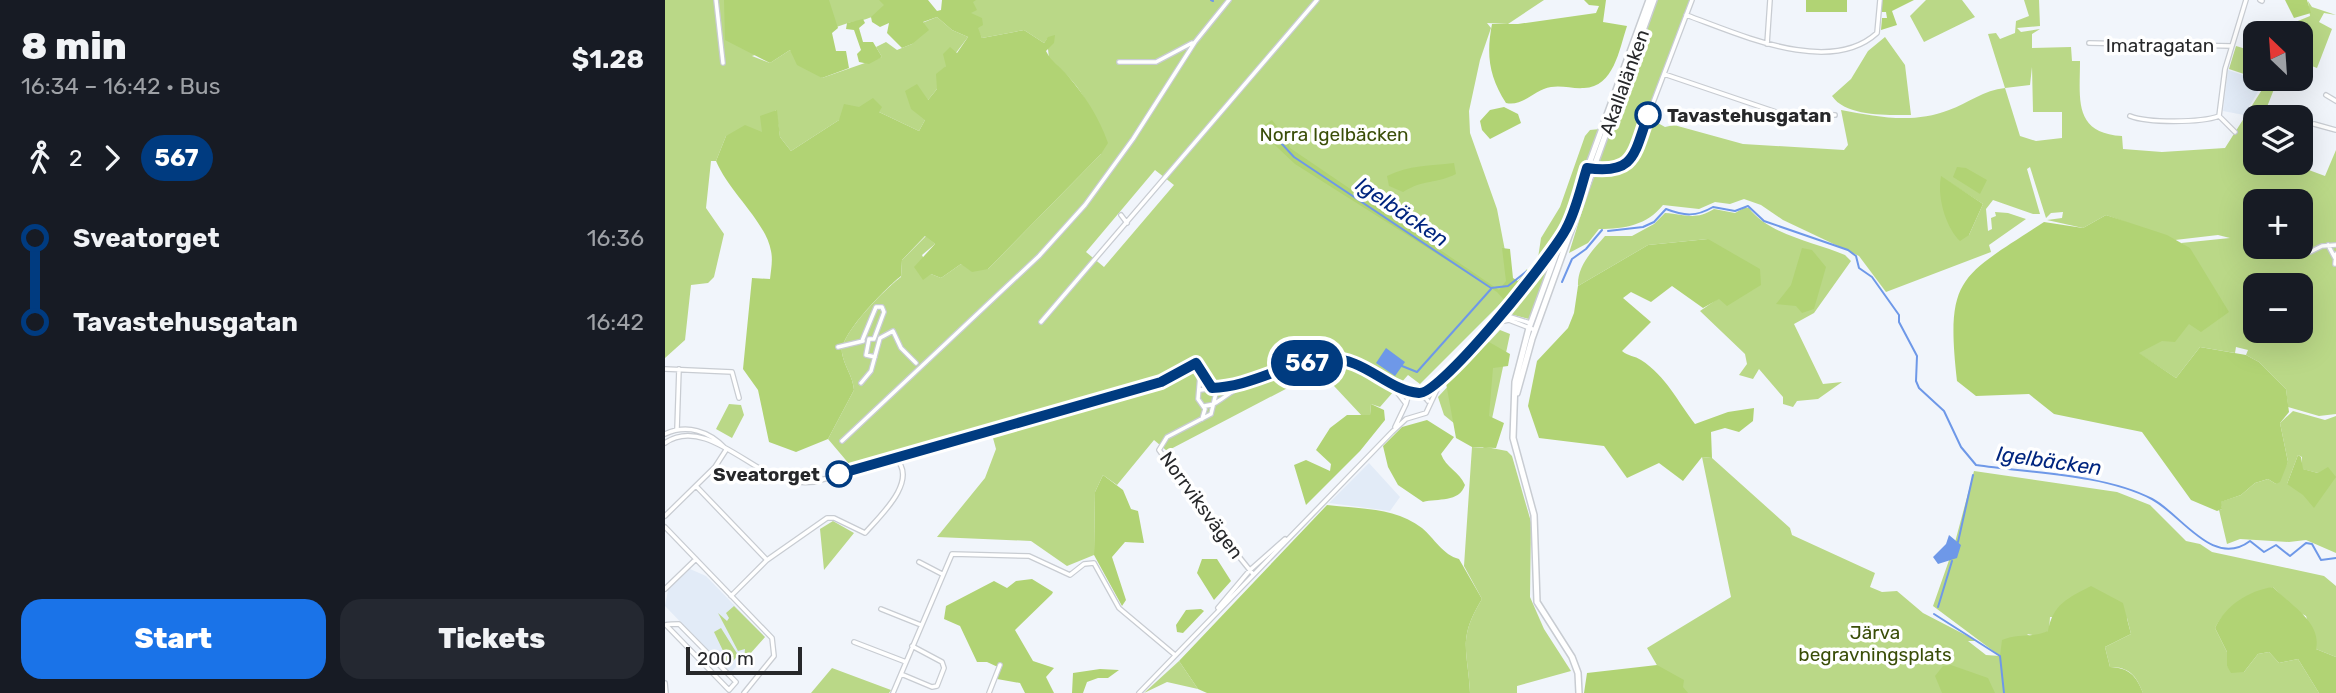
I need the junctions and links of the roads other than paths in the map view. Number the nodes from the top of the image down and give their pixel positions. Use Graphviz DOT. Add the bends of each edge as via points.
graph roads {
  1 [pos="716,0"];
  2 [pos="1229,0"];
  3 [pos="1317,0"];
  4 [pos="1652,0"];
  5 [pos="1692,0"];
  6 [pos="1770,0"];
  7 [pos="1880,0"];
  8 [pos="2246,0"];
  9 [pos="1686,15"];
  10 [pos="1195,42"];
  11 [pos="2089,43"];
  12 [pos="1767,44"];
  13 [pos="2232,46"];
  14 [pos="1119,62"];
  15 [pos="723,63"];
  16 [pos="1664,74"];
  17 [pos="2326,95"];
  18 [pos="2336,101"];
  19 [pos="1835,115"];
  20 [pos="2130,116"];
  21 [pos="2219,116"];
  22 [pos="2314,124"];
  23 [pos="2336,130"];
  24 [pos="2235,132"];
  25 [pos="1590,169"];
  26 [pos="1121,215"];
  27 [pos="1127,223"];
  28 [pos="1567,228"];
  29 [pos="2328,245"];
  30 [pos="2336,245"];
  31 [pos="2313,251"];
  32 [pos="2335,256"];
  33 [pos="2335,264"];
  34 [pos="1499,315"];
  35 [pos="870,321"];
  36 [pos="1041,322"];
  37 [pos="879,325"];
  38 [pos="1533,327"];
  39 [pos="880,338"];
  40 [pos="871,339"];
  41 [pos="1480,340"];
  42 [pos="862,341"];
  43 [pos="838,347"];
  44 [pos="875,357"];
  45 [pos="916,363"];
  46 [pos="665,369"];
  47 [pos="679,369"];
  48 [pos="1200,373"];
  49 [pos="1388,380"];
  50 [pos="1441,381"];
  51 [pos="861,383"];
  52 [pos="1242,385"];
  53 [pos="1212,388"];
  54 [pos="1199,392"];
  55 [pos="1420,394"];
  56 [pos="739,398"];
  57 [pos="1429,403"];
  58 [pos="1214,404"];
  59 [pos="1204,405"];
  60 [pos="1406,405"];
  61 [pos="1413,416"];
  62 [pos="1201,421"];
  63 [pos="677,430"];
  64 [pos="1392,432"];
  65 [pos="665,435"];
  66 [pos="678,436"];
  67 [pos="842,441"];
  68 [pos="665,443"];
  69 [pos="726,450"];
  70 [pos="895,458"];
  71 [pos="696,486"];
  72 [pos="665,516"];
  73 [pos="1304,522"];
  74 [pos="665,527"];
  75 [pos="1277,550"];
  76 [pos="696,559"];
  77 [pos="767,560"];
  78 [pos="919,562"];
  79 [pos="1252,572"];
  80 [pos="942,574"];
  81 [pos="665,589"];
  82 [pos="1234,594"];
  83 [pos="731,596"];
  84 [pos="881,609"];
  85 [pos="666,625"];
  86 [pos="921,625"];
  87 [pos="1203,626"];
  88 [pos="854,642"];
  89 [pos="912,646"];
  90 [pos="1175,655"];
  91 [pos="906,662"];
  92 [pos="1000,665"];
  93 [pos="901,674"];
  94 [pos="665,684"];
  95 [pos="666,693"];
  96 [pos="744,693"];
  97 [pos="893,693"];
  98 [pos="989,693"];
  99 [pos="1139,693"];
  100 [pos="1579,693"];
  1 -- 15 [label="street"];
  2 -- 10 [label="street"];
  3 -- 27 [label="street"];
  4 -- 25 [label="main road, Akallalänken"];
  5 -- 9 [label="street"];
  6 -- 12 [label="street"];
  7 -- 12 [label="street" via="1877,33 1855,47 1800,51"];
  8 -- 13 [label="street"];
  9 -- 12 [label="street"];
  9 -- 16 [label="street"];
  10 -- 14 [label="street" via="1156,62"];
  10 -- 67 [label="street" via="1085,205 1039,256"];
  11 -- 13 [label="street, Imatragatan"];
  13 -- 21 [label="street"];
  16 -- 19 [label="street" via="1776,112"];
  16 -- 25 [label="street" via="1630,162 1620,169"];
  17 -- 18 [label="street"];
  20 -- 21 [label="street" via="2177,120"];
  21 -- 24 [label="street"];
  22 -- 23 [label="street"];
  25 -- 28 [label="main road, Akallalänken"];
  25 -- 38 [label="main road, Akallalänken"];
  26 -- 27 [label="street"];
  27 -- 36 [label="street"];
  28 -- 34 [label="street"];
  28 -- 38 [label="main road, Akallalänken"];
  29 -- 30 [label="street"];
  29 -- 31 [label="street"];
  29 -- 32 [label="street"];
  32 -- 33 [label="street"];
  34 -- 38 [label="street"];
  34 -- 41 [label="street"];
  35 -- 37 [label="street"];
  35 -- 37 [label="street" via="876,307 882,307"];
  35 -- 42 [label="street"];
  37 -- 40 [label="street"];
  38 -- 41 [label="street" via="1503,321"];
  38 -- 100 [label="main road, Akallalänken" via="1515,402 1513,431 1534,515 1537,602 1572,657"];
  39 -- 40 [label="street"];
  39 -- 44 [label="street"];
  39 -- 45 [label="street" via="893,331"];
  40 -- 42 [label="street"];
  40 -- 44 [label="street" via="866,355"];
  41 -- 50 [label="street"];
  42 -- 43 [label="street"];
  44 -- 51 [label="street"];
  46 -- 47 [label="street"];
  47 -- 56 [label="street" via="732,372"];
  47 -- 63 [label="street"];
  48 -- 53 [label="street"];
  48 -- 54 [label="street"];
  48 -- 70 [label="street" via="1196,363 1161,382"];
  49 -- 52 [label="street, Norrviksvägen" via="1353,362 1324,359"];
  49 -- 55 [label="street, Norrviksvägen"];
  49 -- 60 [label="street, Norrviksvägen"];
  50 -- 55 [label="street"];
  50 -- 57 [label="street"];
  52 -- 53 [label="street, Norrviksvägen"];
  52 -- 58 [label="street, Norrviksvägen"];
  53 -- 54 [label="street, Norrviksvägen"];
  53 -- 58 [label="street" via="1217,396"];
  54 -- 59 [label="street" via="1199,402"];
  55 -- 57 [label="street"];
  55 -- 60 [label="street" via="1411,395"];
  57 -- 61 [label="street" via="1426,413"];
  58 -- 59 [label="street, Norrviksvägen"];
  58 -- 62 [label="street, Norrviksvägen" via="1210,415"];
  59 -- 62 [label="street"];
  60 -- 61 [label="street"];
  60 -- 64 [label="street, Norrviksvägen"];
  61 -- 64 [label="street, Norrviksvägen"];
  62 -- 79 [label="street, Norrviksvägen" via="1167,437 1160,446 1210,522"];
  63 -- 65 [label="street"];
  63 -- 66 [label="street"];
  63 -- 69 [label="street" via="698,430"];
  64 -- 73 [label="street, Norrviksvägen"];
  66 -- 68 [label="street"];
  66 -- 69 [label="street" via="699,437"];
  69 -- 70 [label="street" via="775,477 800,482"];
  69 -- 71 [label="street"];
  70 -- 77 [label="street" via="902,467 901,487 865,533 828,519"];
  71 -- 72 [label="street"];
  71 -- 77 [label="street"];
  73 -- 75 [label="street, Norrviksvägen"];
  73 -- 79 [label="street, Norrviksvägen"];
  74 -- 76 [label="street"];
  75 -- 79 [label="street, Norrviksvägen"];
  75 -- 82 [label="street, Norrviksvägen"];
  76 -- 81 [label="street"];
  76 -- 83 [label="street"];
  77 -- 83 [label="street"];
  78 -- 80 [label="street"];
  79 -- 82 [label="street, Norrviksvägen"];
  79 -- 87 [label="street, Norrviksvägen"];
  80 -- 86 [label="street"];
  80 -- 90 [label="street" via="955,554 1029,556 1070,575 1092,562 1119,608"];
  82 -- 87 [label="street, Norrviksvägen"];
  83 -- 96 [label="street" via="772,638 773,656"];
  84 -- 86 [label="street"];
  85 -- 85 [label="street" via="729,690 736,682 679,624"];
  86 -- 89 [label="street"];
  87 -- 90 [label="street, Norrviksvägen"];
  88 -- 91 [label="street"];
  89 -- 91 [label="street"];
  89 -- 93 [label="street" via="944,664 937,686"];
  90 -- 99 [label="street, Norrviksvägen"];
  91 -- 93 [label="street"];
  92 -- 98 [label="street"];
  93 -- 97 [label="street"];
  94 -- 95 [label="street"];
}
